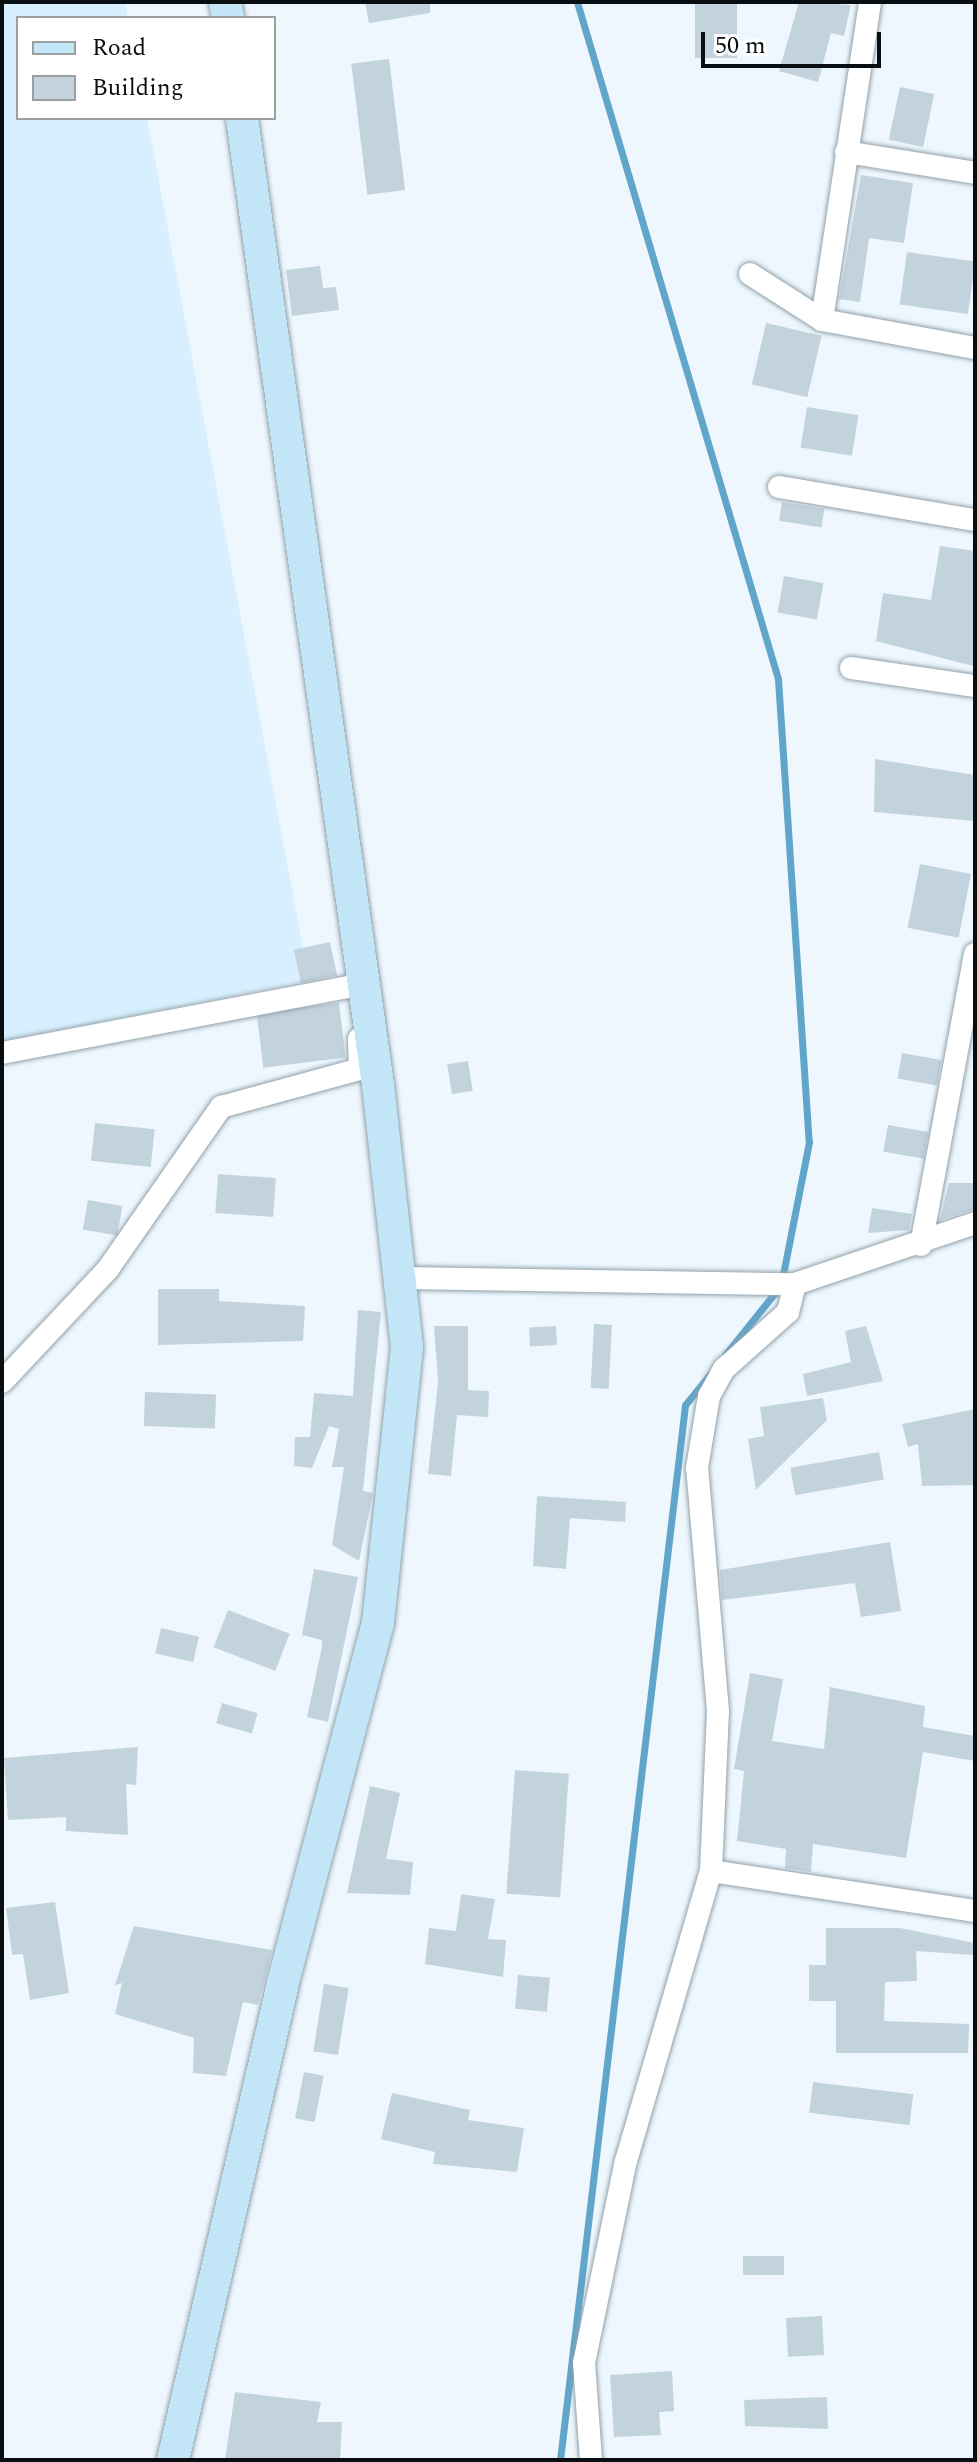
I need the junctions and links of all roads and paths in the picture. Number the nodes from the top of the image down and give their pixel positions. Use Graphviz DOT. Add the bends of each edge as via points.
graph roads {
  1 [pos="870,2"];
  2 [pos="242,120"];
  3 [pos="846,152"];
  4 [pos="975,173"];
  5 [pos="750,274"];
  6 [pos="822,320"];
  7 [pos="975,348"];
  8 [pos="779,487"];
  9 [pos="975,520"];
  10 [pos="851,668"];
  11 [pos="975,686"];
  12 [pos="975,954"];
  13 [pos="361,985"];
  14 [pos="2,1053"];
  15 [pos="975,1223"];
  16 [pos="921,1245"];
  17 [pos="400,1278"];
  18 [pos="795,1284"];
  19 [pos="2,1382"];
  20 [pos="711,1871"];
  21 [pos="975,1911"];
  22 [pos="173,2460"];
  23 [pos="591,2460"];
  1 -- 3 [label="street"];
  2 -- 13 [label="street"];
  3 -- 4 [label="street"];
  3 -- 6 [label="street"];
  5 -- 6 [label="street"];
  6 -- 7 [label="street"];
  8 -- 9 [label="street"];
  10 -- 11 [label="street"];
  12 -- 16 [label="street"];
  13 -- 14 [label="street"];
  13 -- 17 [label="street"];
  13 -- 19 [label="street" via="360,1069 221,1107 108,1269"];
  15 -- 16 [label="street"];
  16 -- 18 [label="street"];
  17 -- 18 [label="street"];
  17 -- 22 [label="street" via="407,1347 378,1623 282,1986"];
  18 -- 20 [label="street" via="788,1312 714,1380 697,1468 718,1711"];
  20 -- 21 [label="street"];
  20 -- 23 [label="street" via="626,2161 584,2363"];
}
